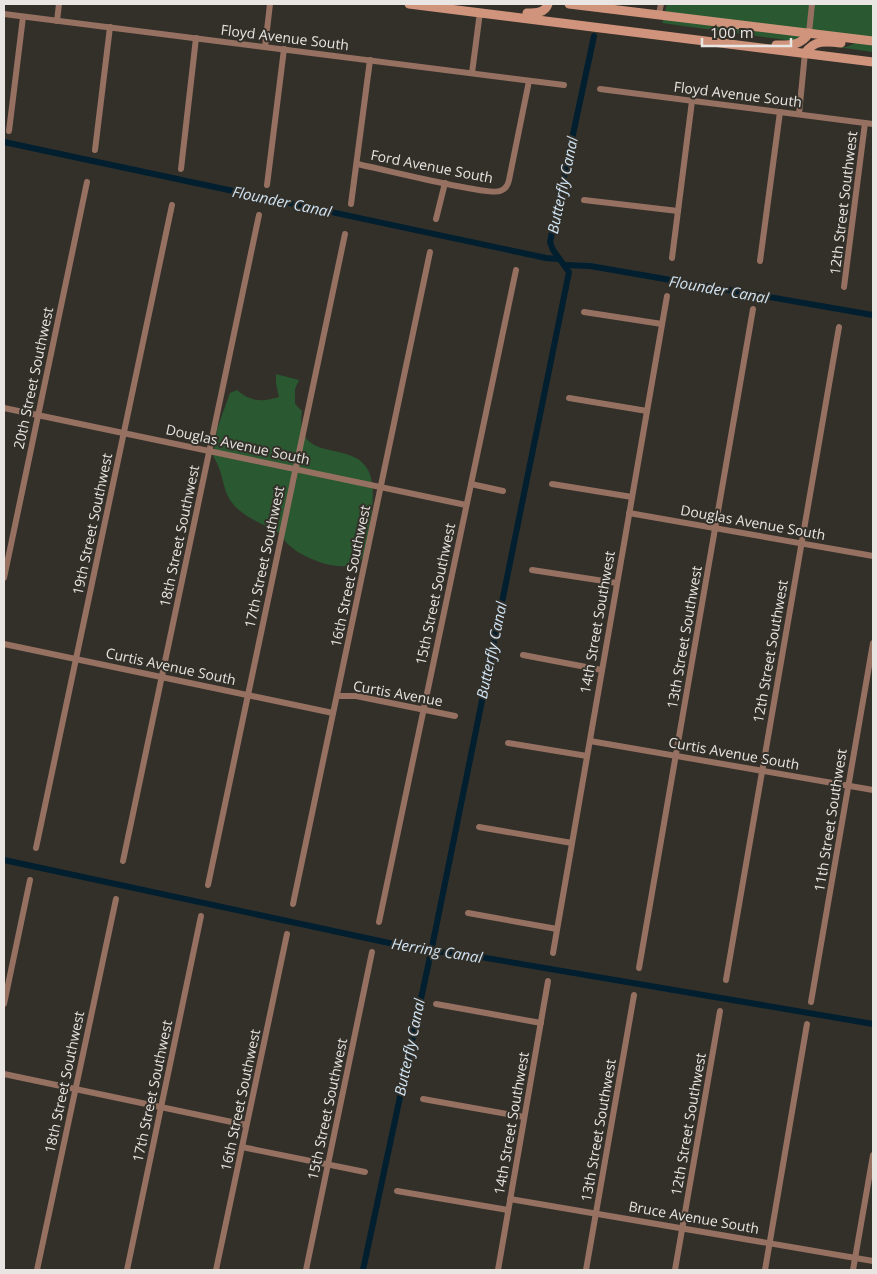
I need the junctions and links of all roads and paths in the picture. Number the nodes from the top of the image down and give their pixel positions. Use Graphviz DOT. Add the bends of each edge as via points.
graph roads {
  1 [pos="59,4"];
  2 [pos="270,4"];
  3 [pos="409,4"];
  4 [pos="548,4"];
  5 [pos="569,4"];
  6 [pos="661,4"];
  7 [pos="812,4"];
  8 [pos="448,8"];
  9 [pos="480,12"];
  10 [pos="4,14"];
  11 [pos="659,14"];
  12 [pos="23,17"];
  13 [pos="57,21"];
  14 [pos="110,27"];
  15 [pos="809,33"];
  16 [pos="196,38"];
  17 [pos="857,39"];
  18 [pos="873,41"];
  19 [pos="265,47"];
  20 [pos="761,48"];
  21 [pos="284,49"];
  22 [pos="805,53"];
  23 [pos="370,60"];
  24 [pos="873,62"];
  25 [pos="472,73"];
  26 [pos="529,80"];
  27 [pos="564,86"];
  28 [pos="600,89"];
  29 [pos="692,101"];
  30 [pos="780,112"];
  31 [pos="799,114"];
  32 [pos="866,123"];
  33 [pos="873,124"];
  34 [pos="9,131"];
  35 [pos="95,150"];
  36 [pos="357,164"];
  37 [pos="181,169"];
  38 [pos="87,182"];
  39 [pos="445,183"];
  40 [pos="267,185"];
  41 [pos="584,200"];
  42 [pos="351,204"];
  43 [pos="172,205"];
  44 [pos="678,211"];
  45 [pos="259,215"];
  46 [pos="436,219"];
  47 [pos="345,234"];
  48 [pos="430,252"];
  49 [pos="672,258"];
  50 [pos="760,261"];
  51 [pos="516,270"];
  52 [pos="844,287"];
  53 [pos="667,296"];
  54 [pos="753,309"];
  55 [pos="584,312"];
  56 [pos="662,324"];
  57 [pos="839,327"];
  58 [pos="569,398"];
  59 [pos="4,408"];
  60 [pos="647,411"];
  61 [pos="38,416"];
  62 [pos="124,433"];
  63 [pos="210,451"];
  64 [pos="295,470"];
  65 [pos="471,484"];
  66 [pos="552,484"];
  67 [pos="381,487"];
  68 [pos="503,491"];
  69 [pos="632,498"];
  70 [pos="466,505"];
  71 [pos="629,513"];
  72 [pos="716,528"];
  73 [pos="801,543"];
  74 [pos="873,556"];
  75 [pos="532,570"];
  76 [pos="4,578"];
  77 [pos="617,583"];
  78 [pos="873,643"];
  79 [pos="4,644"];
  80 [pos="523,656"];
  81 [pos="76,659"];
  82 [pos="602,670"];
  83 [pos="162,677"];
  84 [pos="248,695"];
  85 [pos="337,696"];
  86 [pos="424,710"];
  87 [pos="333,713"];
  88 [pos="455,716"];
  89 [pos="590,741"];
  90 [pos="508,742"];
  91 [pos="587,756"];
  92 [pos="676,756"];
  93 [pos="762,771"];
  94 [pos="848,786"];
  95 [pos="873,790"];
  96 [pos="479,827"];
  97 [pos="572,843"];
  98 [pos="36,848"];
  99 [pos="124,861"];
  100 [pos="30,880"];
  101 [pos="208,885"];
  102 [pos="116,899"];
  103 [pos="294,904"];
  104 [pos="468,913"];
  105 [pos="201,916"];
  106 [pos="379,922"];
  107 [pos="557,929"];
  108 [pos="287,934"];
  109 [pos="372,952"];
  110 [pos="553,953"];
  111 [pos="639,968"];
  112 [pos="726,980"];
  113 [pos="548,981"];
  114 [pos="634,995"];
  115 [pos="811,1002"];
  116 [pos="4,1004"];
  117 [pos="436,1004"];
  118 [pos="720,1011"];
  119 [pos="541,1023"];
  120 [pos="807,1024"];
  121 [pos="4,1074"];
  122 [pos="75,1089"];
  123 [pos="423,1099"];
  124 [pos="161,1107"];
  125 [pos="524,1117"];
  126 [pos="246,1125"];
  127 [pos="242,1147"];
  128 [pos="873,1155"];
  129 [pos="328,1164"];
  130 [pos="365,1172"];
  131 [pos="397,1192"];
  132 [pos="510,1199"];
  133 [pos="508,1210"];
  134 [pos="596,1213"];
  135 [pos="683,1228"];
  136 [pos="769,1243"];
  137 [pos="855,1258"];
  138 [pos="873,1261"];
  139 [pos="37,1270"];
  140 [pos="127,1270"];
  141 [pos="216,1270"];
  142 [pos="306,1270"];
  143 [pos="498,1270"];
  144 [pos="586,1270"];
  145 [pos="675,1270"];
  146 [pos="765,1270"];
  147 [pos="853,1270"];
  1 -- 13 [label="street"];
  2 -- 19 [label="street"];
  3 -- 8 [label="main road"];
  4 -- 8 [label="main road" via="546,9 536,13 463,4"];
  5 -- 11 [label="main road"];
  6 -- 11 [label="street"];
  7 -- 15 [label="street"];
  8 -- 9 [label="main road"];
  9 -- 20 [label="main road"];
  9 -- 25 [label="street"];
  10 -- 12 [label="street, Floyd Avenue South"];
  11 -- 15 [label="main road"];
  12 -- 13 [label="street, Floyd Avenue South"];
  12 -- 34 [label="street"];
  13 -- 14 [label="street, Floyd Avenue South"];
  14 -- 16 [label="street, Floyd Avenue South"];
  14 -- 35 [label="street"];
  15 -- 17 [label="main road"];
  15 -- 20 [label="main road" via="794,45 767,44"];
  16 -- 19 [label="street, Floyd Avenue South"];
  16 -- 37 [label="street"];
  17 -- 18 [label="main road"];
  17 -- 22 [label="main road" via="845,43 815,43"];
  19 -- 21 [label="street, Floyd Avenue South"];
  20 -- 22 [label="main road"];
  21 -- 23 [label="street, Floyd Avenue South"];
  21 -- 40 [label="street"];
  22 -- 24 [label="main road"];
  22 -- 31 [label="street"];
  23 -- 25 [label="street, Floyd Avenue South"];
  23 -- 36 [label="street"];
  25 -- 26 [label="street, Floyd Avenue South"];
  26 -- 27 [label="street, Floyd Avenue South"];
  26 -- 39 [label="street, Ford Avenue South" via="507,186 495,192"];
  28 -- 29 [label="street, Floyd Avenue South"];
  29 -- 30 [label="street, Floyd Avenue South"];
  29 -- 44 [label="street"];
  30 -- 31 [label="street, Floyd Avenue South"];
  30 -- 50 [label="street"];
  31 -- 32 [label="street, Floyd Avenue South"];
  32 -- 33 [label="street, Floyd Avenue South"];
  32 -- 52 [label="street, 12th Street Southwest"];
  36 -- 39 [label="street, Ford Avenue South"];
  36 -- 42 [label="street"];
  38 -- 61 [label="street, 20th Street Southwest"];
  39 -- 46 [label="street"];
  41 -- 44 [label="street"];
  43 -- 62 [label="street, 19th Street Southwest"];
  44 -- 49 [label="street"];
  45 -- 63 [label="street, 18th Street Southwest"];
  47 -- 64 [label="street, 17th Street Southwest"];
  48 -- 67 [label="street, 16th Street Southwest"];
  51 -- 65 [label="street, 15th Street Southwest"];
  53 -- 56 [label="street, 14th Street Southwest"];
  54 -- 72 [label="street, 13th Street Southwest"];
  55 -- 56 [label="street"];
  56 -- 60 [label="street, 14th Street Southwest"];
  57 -- 73 [label="street, 12th Street Southwest"];
  58 -- 60 [label="street"];
  59 -- 61 [label="street, Douglas Avenue South"];
  60 -- 69 [label="street, 14th Street Southwest"];
  61 -- 62 [label="street, Douglas Avenue South"];
  61 -- 76 [label="street, 20th Street Southwest"];
  62 -- 63 [label="street, Douglas Avenue South"];
  62 -- 81 [label="street, 19th Street Southwest"];
  63 -- 64 [label="street, Douglas Avenue South"];
  63 -- 83 [label="street, 18th Street Southwest"];
  64 -- 67 [label="street, Douglas Avenue South"];
  64 -- 84 [label="street, 17th Street Southwest"];
  65 -- 68 [label="street"];
  65 -- 70 [label="street, 15th Street Southwest"];
  66 -- 69 [label="street"];
  67 -- 70 [label="street, Douglas Avenue South"];
  67 -- 85 [label="street, 16th Street Southwest"];
  69 -- 71 [label="street, 14th Street Southwest"];
  70 -- 86 [label="street, 15th Street Southwest"];
  71 -- 72 [label="street, Douglas Avenue South"];
  71 -- 77 [label="street, 14th Street Southwest"];
  72 -- 73 [label="street, Douglas Avenue South"];
  72 -- 92 [label="street, 13th Street Southwest"];
  73 -- 74 [label="street, Douglas Avenue South"];
  73 -- 93 [label="street, 12th Street Southwest"];
  75 -- 77 [label="street"];
  77 -- 82 [label="street, 14th Street Southwest"];
  78 -- 94 [label="street, 11th Street Southwest"];
  79 -- 81 [label="street, Curtis Avenue South"];
  80 -- 82 [label="street"];
  81 -- 83 [label="street, Curtis Avenue South"];
  81 -- 98 [label="street, 19th Street Southwest"];
  82 -- 89 [label="street, 14th Street Southwest"];
  83 -- 84 [label="street, Curtis Avenue South"];
  83 -- 99 [label="street, 18th Street Southwest"];
  84 -- 87 [label="street, Curtis Avenue South"];
  84 -- 101 [label="street, 17th Street Southwest"];
  85 -- 86 [label="street, Curtis Avenue" via="356,696"];
  85 -- 87 [label="street, 16th Street Southwest"];
  86 -- 88 [label="street, Curtis Avenue"];
  86 -- 106 [label="street, 15th Street Southwest"];
  87 -- 103 [label="street, 16th Street Southwest"];
  89 -- 91 [label="street, 14th Street Southwest"];
  89 -- 92 [label="street, Curtis Avenue South"];
  90 -- 91 [label="street"];
  91 -- 97 [label="street, 14th Street Southwest"];
  92 -- 93 [label="street, Curtis Avenue South"];
  92 -- 111 [label="street, 13th Street Southwest"];
  93 -- 94 [label="street, Curtis Avenue South"];
  93 -- 112 [label="street, 12th Street Southwest"];
  94 -- 95 [label="street, Curtis Avenue South"];
  94 -- 115 [label="street, 11th Street Southwest"];
  96 -- 97 [label="street"];
  97 -- 107 [label="street, 14th Street Southwest"];
  100 -- 116 [label="street"];
  102 -- 122 [label="street, 18th Street Southwest"];
  104 -- 107 [label="street"];
  105 -- 124 [label="street, 17th Street Southwest"];
  107 -- 110 [label="street, 14th Street Southwest"];
  108 -- 126 [label="street, 16th Street Southwest"];
  109 -- 129 [label="street, 15th Street Southwest"];
  113 -- 119 [label="street, 14th Street Southwest"];
  114 -- 134 [label="street, 13th Street Southwest"];
  117 -- 119 [label="street"];
  118 -- 135 [label="street, 12th Street Southwest"];
  119 -- 125 [label="street, 14th Street Southwest"];
  120 -- 136 [label="street"];
  121 -- 122 [label="street"];
  122 -- 124 [label="street"];
  122 -- 139 [label="street, 18th Street Southwest"];
  123 -- 125 [label="street"];
  124 -- 126 [label="street"];
  124 -- 140 [label="street, 17th Street Southwest"];
  125 -- 132 [label="street, 14th Street Southwest"];
  126 -- 127 [label="street, 16th Street Southwest"];
  127 -- 129 [label="street"];
  127 -- 141 [label="street, 16th Street Southwest"];
  128 -- 137 [label="street"];
  129 -- 130 [label="street"];
  129 -- 142 [label="street, 15th Street Southwest"];
  131 -- 133 [label="street"];
  132 -- 133 [label="street, 14th Street Southwest"];
  132 -- 134 [label="street, Bruce Avenue South"];
  133 -- 143 [label="street, 14th Street Southwest"];
  134 -- 135 [label="street, Bruce Avenue South"];
  134 -- 144 [label="street, 13th Street Southwest"];
  135 -- 136 [label="street, Bruce Avenue South"];
  135 -- 145 [label="street, 12th Street Southwest"];
  136 -- 137 [label="street, Bruce Avenue South"];
  136 -- 146 [label="street"];
  137 -- 138 [label="street, Bruce Avenue South"];
  137 -- 147 [label="street"];
}
